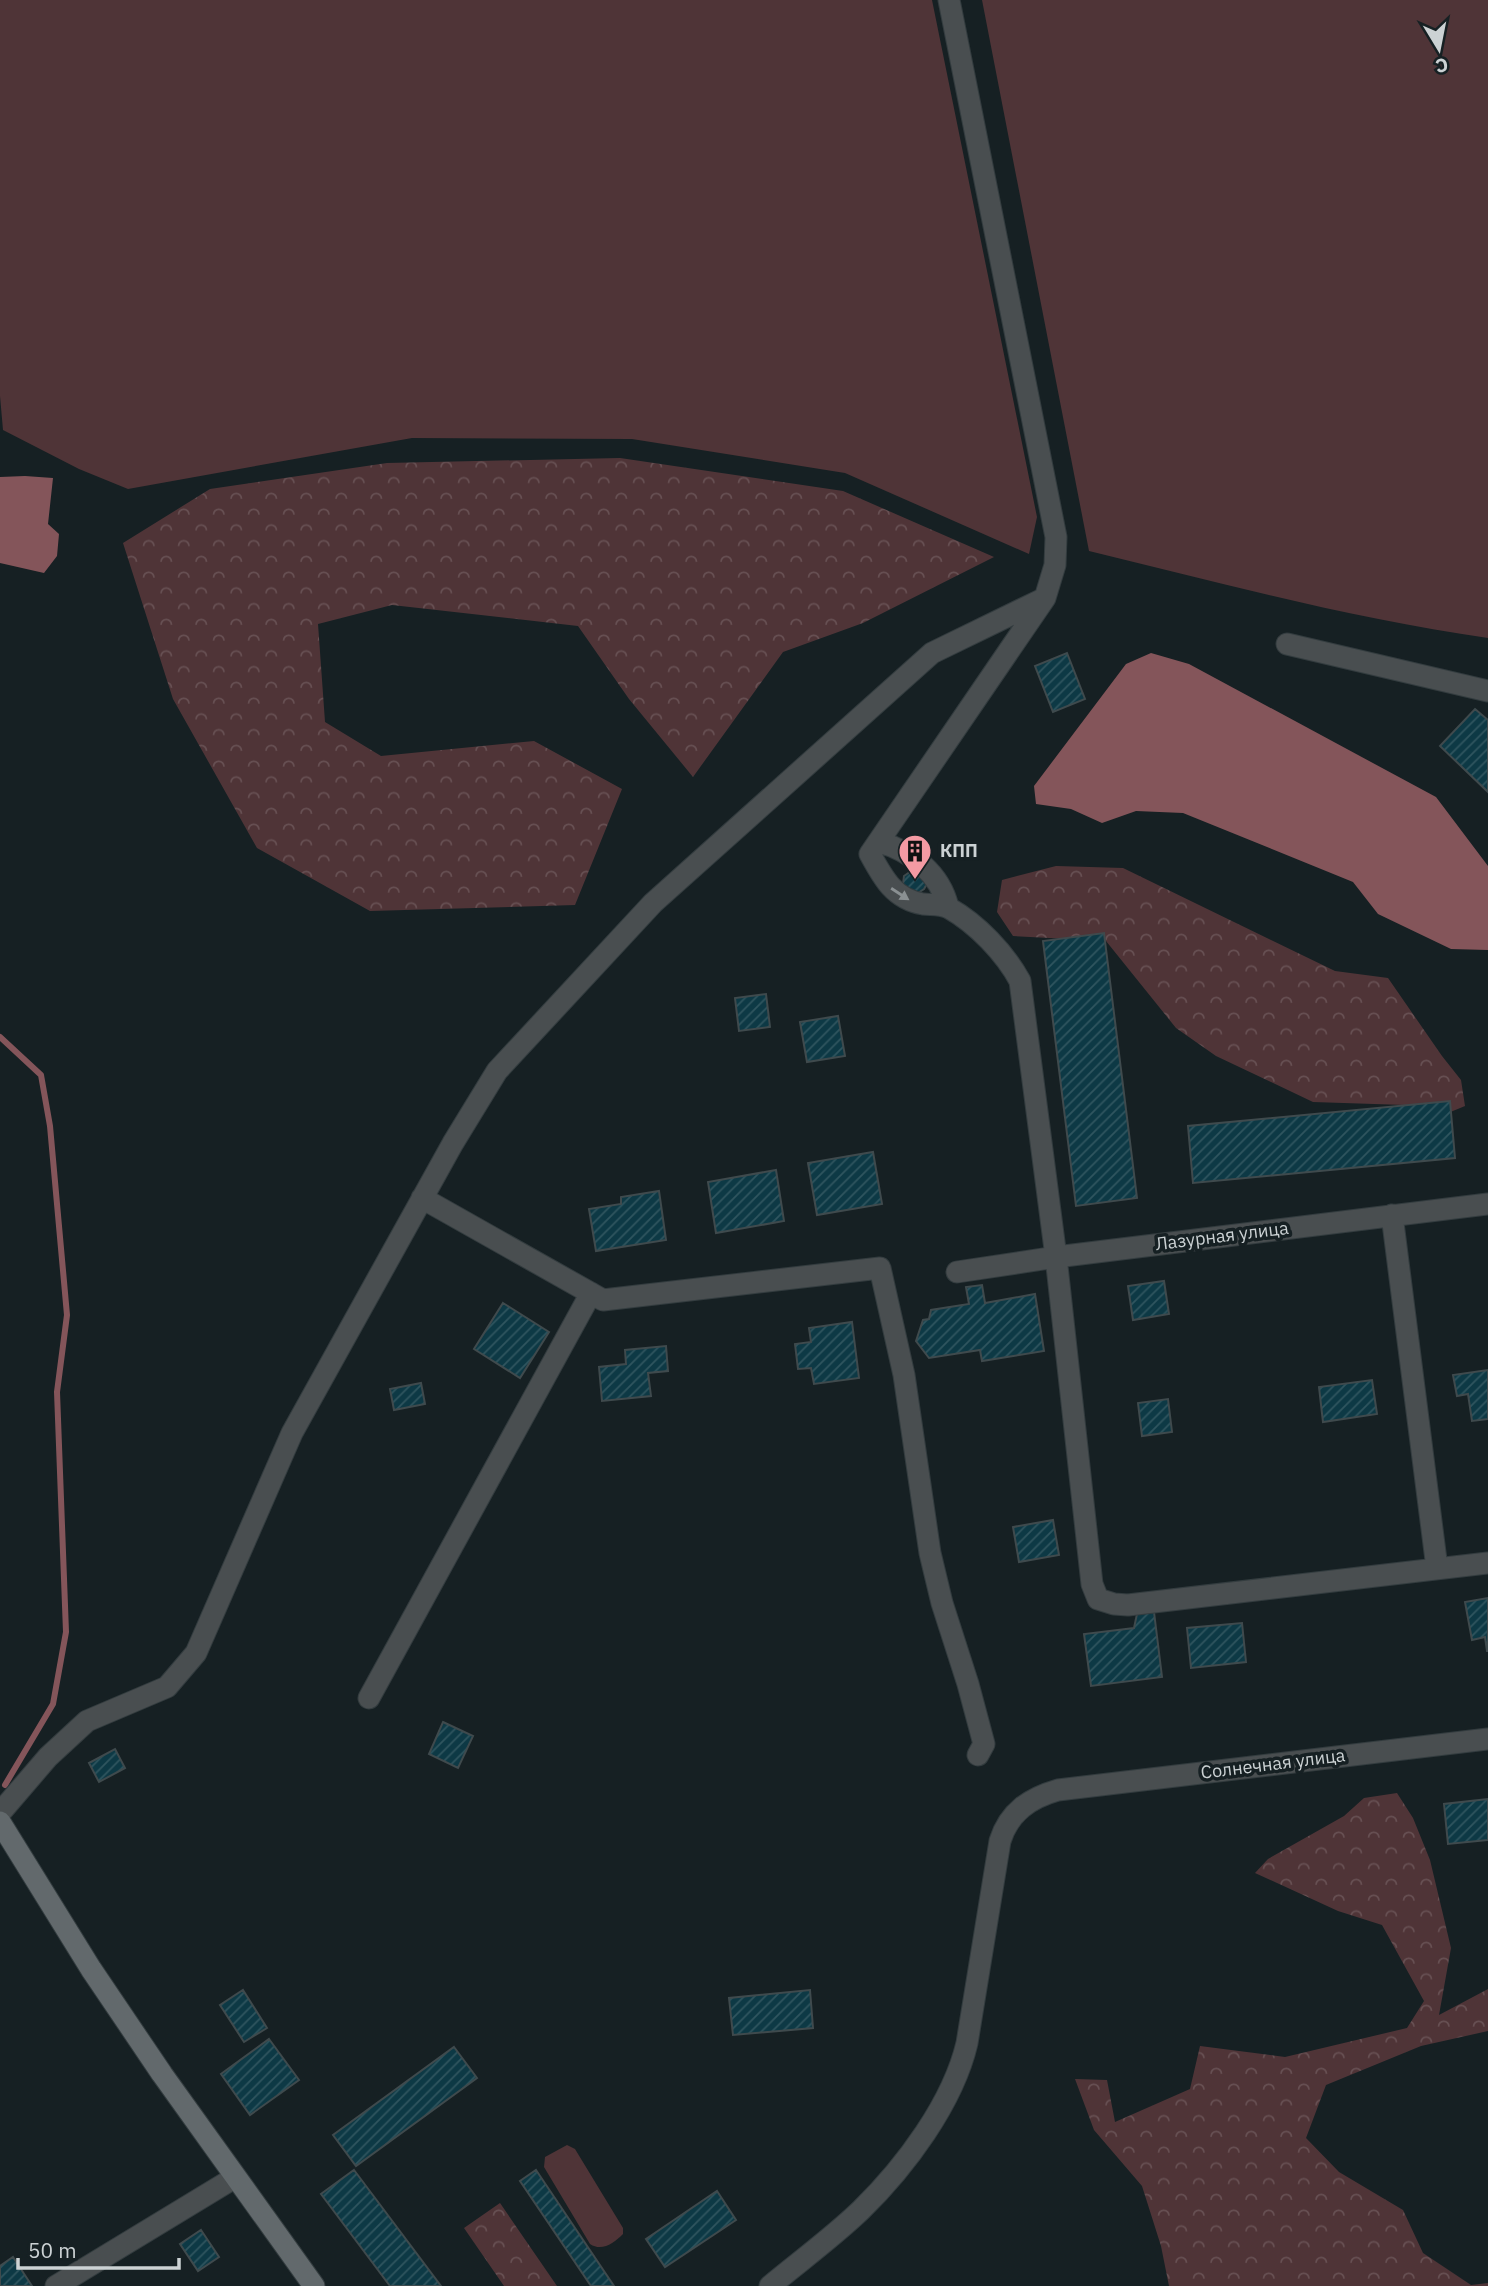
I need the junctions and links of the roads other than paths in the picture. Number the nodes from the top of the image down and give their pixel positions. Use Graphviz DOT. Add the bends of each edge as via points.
graph roads {
  1 [pos="949,0"];
  2 [pos="1045,598"];
  3 [pos="1287,644"];
  4 [pos="1488,691"];
  5 [pos="874,848"];
  6 [pos="948,907"];
  7 [pos="422,1198"];
  8 [pos="1488,1204"];
  9 [pos="1392,1215"];
  10 [pos="1056,1257"];
  11 [pos="957,1272"];
  12 [pos="591,1293"];
  13 [pos="1488,1563"];
  14 [pos="1437,1568"];
  15 [pos="369,1698"];
  16 [pos="1488,1738"];
  17 [pos="978,1755"];
  18 [pos="0,1813"];
  19 [pos="0,1822"];
  20 [pos="234,2178"];
  21 [pos="56,2286"];
  22 [pos="314,2286"];
  23 [pos="770,2286"];
  1 -- 2 [label="street" via="1056,537 1055,565"];
  2 -- 5 [label="street"];
  2 -- 7 [label="street" via="932,653 653,903 497,1071"];
  3 -- 4 [label="street"];
  5 -- 6 [label="street" via="903,852 920,863 940,886"];
  5 -- 6 [label="street, one-way" via="892,890 914,902"];
  6 -- 10 [label="street" via="994,944 1020,982"];
  7 -- 12 [label="street"];
  7 -- 18 [label="street" via="292,1433 196,1653 167,1687 87,1721 48,1757"];
  8 -- 9 [label="street, Лазурная улица"];
  9 -- 10 [label="street, Лазурная улица"];
  9 -- 14 [label="street"];
  10 -- 11 [label="street, Лазурная улица"];
  10 -- 14 [label="street" via="1092,1584 1098,1598 1128,1605"];
  12 -- 15 [label="street"];
  12 -- 17 [label="street" via="603,1300 880,1268 904,1375 930,1553 984,1744"];
  13 -- 14 [label="street"];
  16 -- 23 [label="street, Солнечная улица" via="1058,1790 1013,1814 1003,1830 963,2060 927,2131 868,2203"];
  19 -- 20 [label="street" via="91,1969"];
  20 -- 21 [label="street"];
  20 -- 22 [label="street"];
}
